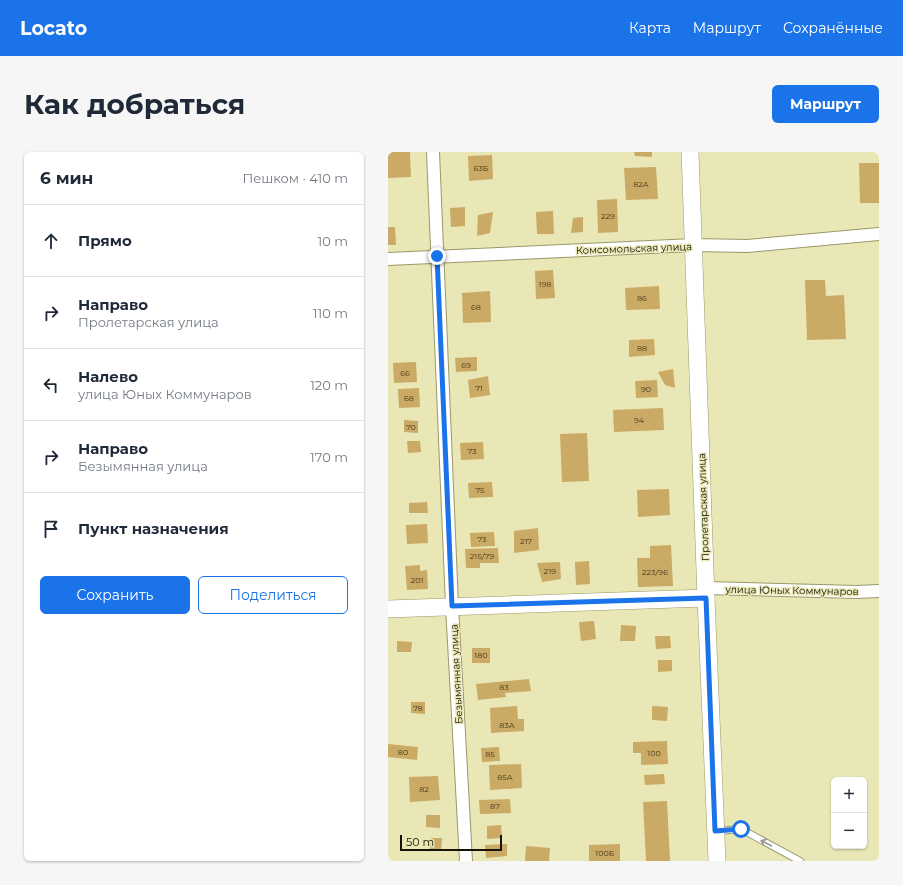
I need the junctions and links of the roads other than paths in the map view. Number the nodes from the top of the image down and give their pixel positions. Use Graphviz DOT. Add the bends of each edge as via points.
graph roads {
  1 [pos="433,152"];
  2 [pos="690,152"];
  3 [pos="879,234"];
  4 [pos="694,245"];
  5 [pos="437,256"];
  6 [pos="388,259"];
  7 [pos="879,591"];
  8 [pos="706,593"];
  9 [pos="452,606"];
  10 [pos="388,609"];
  11 [pos="715,831"];
  12 [pos="466,861"];
  13 [pos="717,861"];
  14 [pos="800,861"];
  1 -- 5 [label="street, Безымянная улица"];
  2 -- 4 [label="street, Пролетарская улица"];
  3 -- 4 [label="street, Комсомольская улица" via="747,246"];
  4 -- 5 [label="street, Комсомольская улица"];
  4 -- 8 [label="street, Пролетарская улица"];
  5 -- 6 [label="street, Комсомольская улица"];
  5 -- 9 [label="street, Безымянная улица"];
  7 -- 8 [label="street, улица Юных Коммунаров"];
  8 -- 9 [label="street, улица Юных Коммунаров"];
  8 -- 11 [label="street, Пролетарская улица"];
  9 -- 10 [label="street, улица Юных Коммунаров"];
  9 -- 12 [label="street, Безымянная улица"];
  11 -- 13 [label="street, Пролетарская улица"];
  14 -- 11 [label="lane, one-way" via="741,829"];
}
